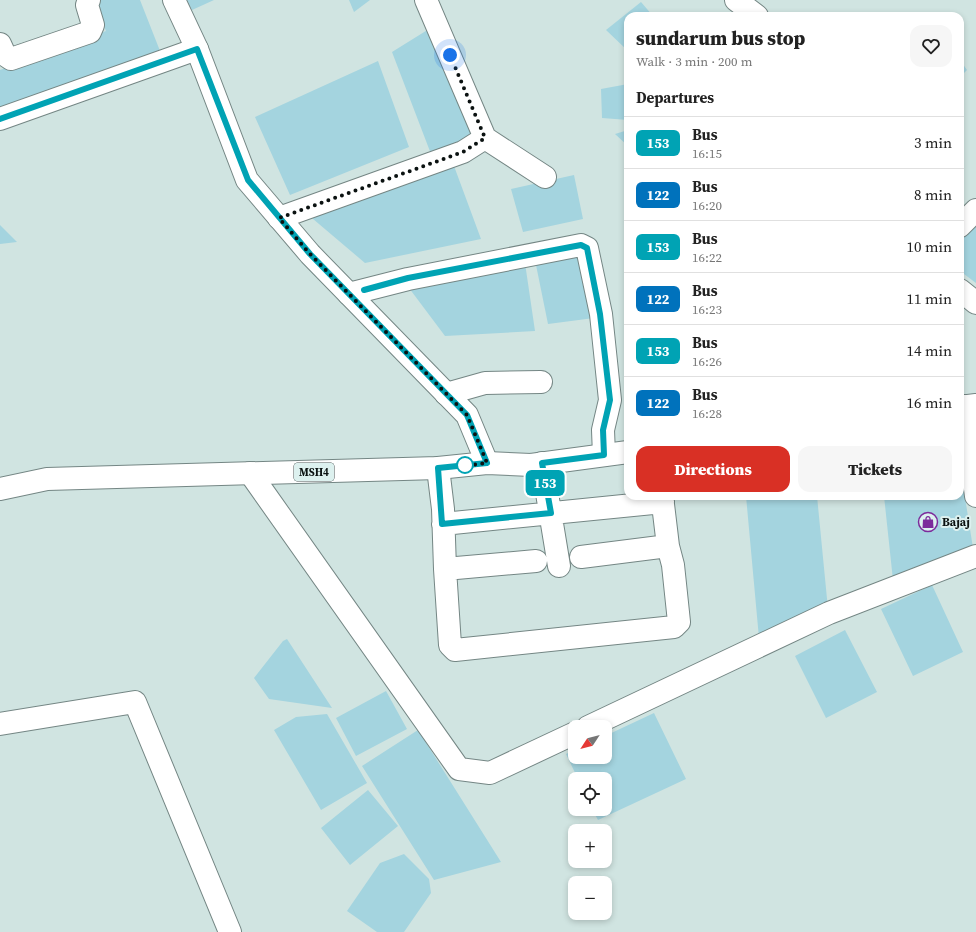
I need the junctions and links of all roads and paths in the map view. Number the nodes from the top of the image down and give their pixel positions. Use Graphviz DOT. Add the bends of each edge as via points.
graph roads {
  1 [pos="89,0"];
  2 [pos="174,0"];
  3 [pos="426,0"];
  4 [pos="736,0"];
  5 [pos="752,12"];
  6 [pos="0,44"];
  7 [pos="197,49"];
  8 [pos="0,119"];
  9 [pos="485,138"];
  10 [pos="545,176"];
  11 [pos="976,210"];
  12 [pos="279,218"];
  13 [pos="964,222"];
  14 [pos="964,293"];
  15 [pos="349,294"];
  16 [pos="976,303"];
  17 [pos="541,382"];
  18 [pos="446,394"];
  19 [pos="967,406"];
  20 [pos="624,452"];
  21 [pos="604,455"];
  22 [pos="487,463"];
  23 [pos="542,463"];
  24 [pos="438,468"];
  25 [pos="250,473"];
  26 [pos="0,490"];
  27 [pos="976,496"];
  28 [pos="654,500"];
  29 [pos="662,500"];
  30 [pos="551,513"];
  31 [pos="442,524"];
  32 [pos="668,546"];
  33 [pos="976,556"];
  34 [pos="581,558"];
  35 [pos="536,561"];
  36 [pos="559,566"];
  37 [pos="445,569"];
  38 [pos="603,720"];
  39 [pos="0,724"];
  40 [pos="568,736"];
  41 [pos="230,932"];
  1 -- 6 [label="street" via="86,5 93,25 90,32 11,59 5,55"];
  2 -- 7 [label="street"];
  3 -- 9 [label="street"];
  4 -- 5 [label="street"];
  7 -- 8 [label="street"];
  7 -- 12 [label="street" via="248,180"];
  9 -- 10 [label="street"];
  9 -- 12 [label="street" via="463,152"];
  11 -- 13 [label="street"];
  12 -- 15 [label="street"];
  14 -- 16 [label="street"];
  15 -- 18 [label="street"];
  15 -- 21 [label="street" via="408,278 581,245 587,248 600,314 610,400 603,430"];
  17 -- 18 [label="street" via="485,383"];
  18 -- 22 [label="street" via="467,415"];
  19 -- 27 [label="street"];
  20 -- 21 [label="street, MSH4"];
  21 -- 23 [label="street, MSH4"];
  22 -- 23 [label="street, MSH4"];
  22 -- 24 [label="street, MSH4"];
  23 -- 30 [label="street"];
  24 -- 25 [label="street, MSH4"];
  24 -- 31 [label="street"];
  25 -- 26 [label="street, MSH4" via="47,479"];
  25 -- 40 [label="street" via="459,769 490,773"];
  28 -- 30 [label="street"];
  29 -- 32 [label="street"];
  30 -- 31 [label="street"];
  30 -- 36 [label="street"];
  31 -- 37 [label="street"];
  32 -- 34 [label="street"];
  32 -- 37 [label="street" via="673,564 679,622 674,626 455,650 450,645"];
  33 -- 38 [label="street" via="829,613"];
  35 -- 37 [label="street"];
  39 -- 41 [label="street" via="135,702"];
}
